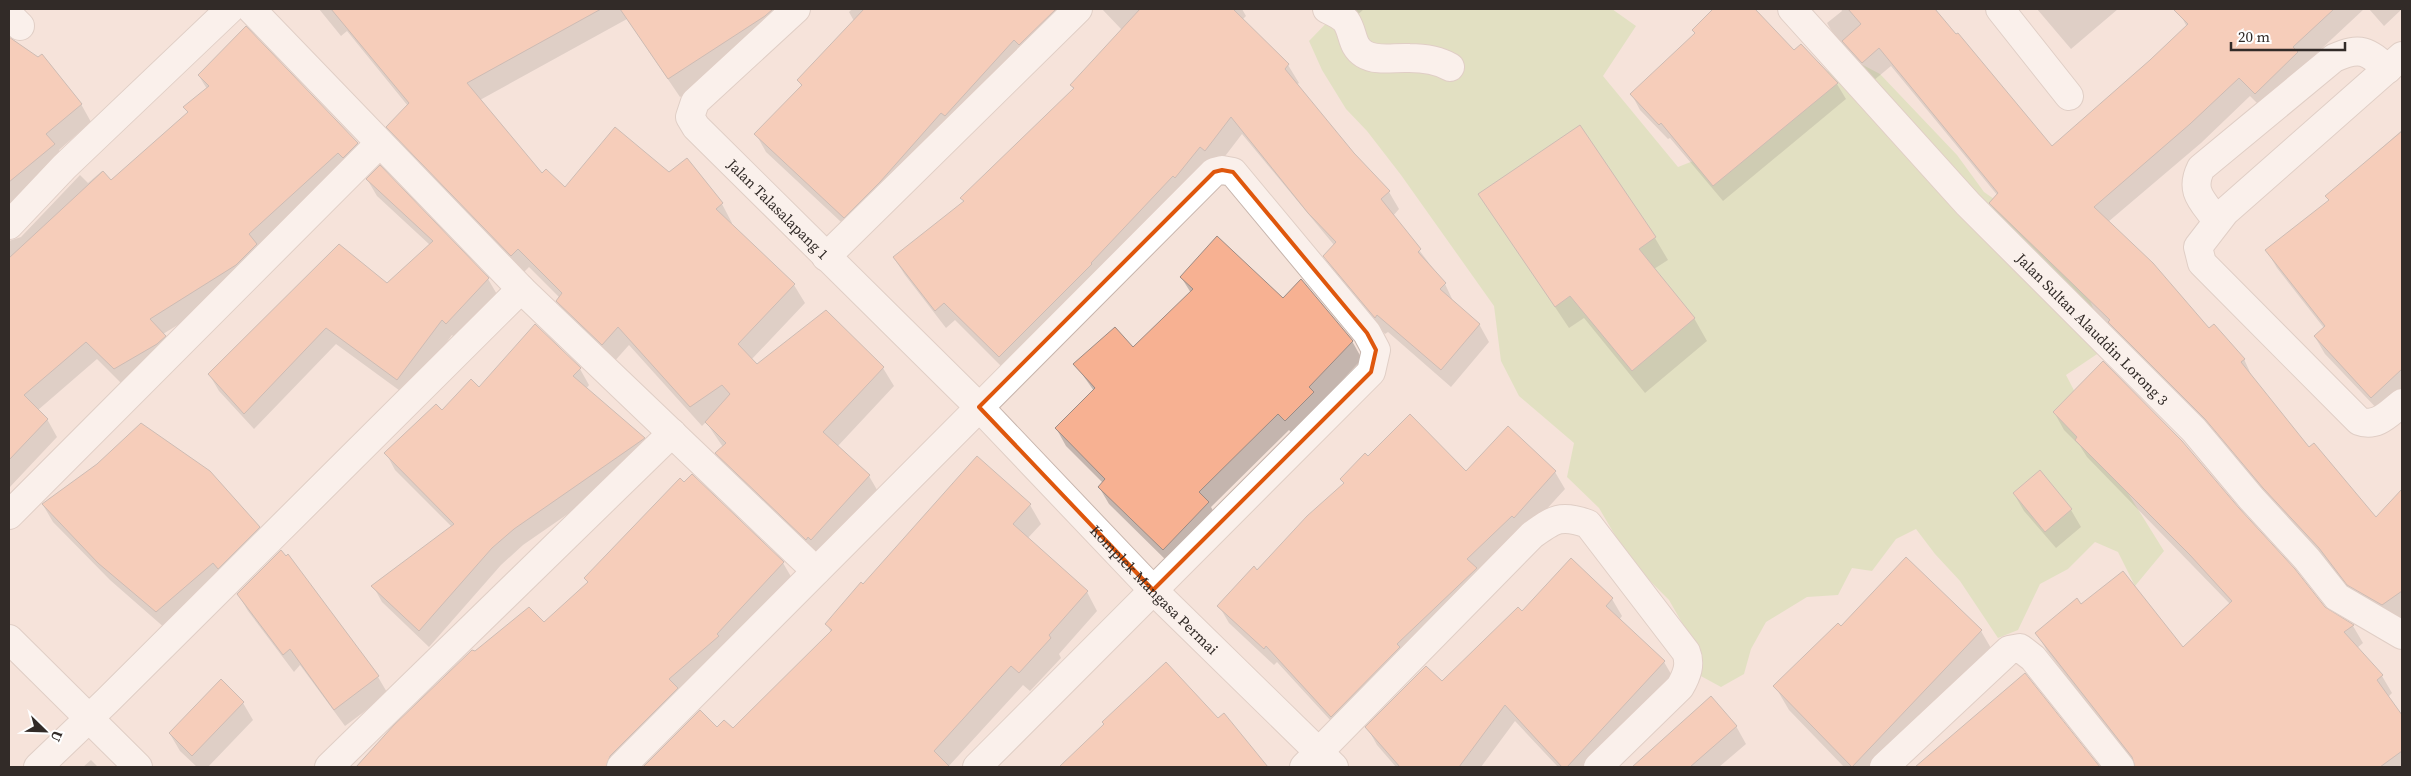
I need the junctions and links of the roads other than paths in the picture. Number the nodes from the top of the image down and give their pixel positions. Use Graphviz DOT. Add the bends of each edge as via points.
graph roads {
  1 [pos="230,9"];
  2 [pos="251,9"];
  3 [pos="796,9"];
  4 [pos="1078,9"];
  5 [pos="1327,9"];
  6 [pos="1792,9"];
  7 [pos="2000,9"];
  8 [pos="2395,63"];
  9 [pos="1450,67"];
  10 [pos="2069,96"];
  11 [pos="379,144"];
  12 [pos="2217,221"];
  13 [pos="9,225"];
  14 [pos="826,257"];
  15 [pos="521,289"];
  16 [pos="2402,403"];
  17 [pos="979,407"];
  18 [pos="672,433"];
  19 [pos="9,515"];
  20 [pos="816,571"];
  21 [pos="1153,590"];
  22 [pos="2402,635"];
  23 [pos="9,639"];
  24 [pos="88,719"];
  25 [pos="1319,762"];
  26 [pos="38,767"];
  27 [pos="138,767"];
  28 [pos="329,767"];
  29 [pos="621,767"];
  30 [pos="977,767"];
  31 [pos="1598,767"];
  32 [pos="1884,767"];
  33 [pos="2120,767"];
  1 -- 13 [label="street" via="64,167"];
  2 -- 11 [label="street"];
  3 -- 14 [label="street, Jalan Talasalapang 1" via="695,102 690,117 696,127"];
  4 -- 14 [label="street"];
  5 -- 9 [label="street" via="1345,20 1354,44 1364,54 1439,61"];
  6 -- 22 [label="street, Jalan Sultan Alauddin Lorong 3" via="1968,204 2194,430 2337,597"];
  7 -- 10 [label="street"];
  8 -- 12 [label="street"];
  8 -- 12 [label="street" via="2367,52 2350,51 2334,58 2201,168 2196,192"];
  11 -- 15 [label="street"];
  11 -- 19 [label="street"];
  12 -- 16 [label="street" via="2198,247 2202,263 2360,421 2377,422"];
  14 -- 17 [label="street, Jalan Talasalapang 1"];
  15 -- 18 [label="street"];
  15 -- 24 [label="street"];
  17 -- 20 [label="street"];
  17 -- 21 [label="street, Komplek Mangasa Permai"];
  17 -- 21 [label="street" via="1214,172 1233,172 1367,333 1376,350 1374,366"];
  18 -- 20 [label="street"];
  18 -- 28 [label="street"];
  20 -- 29 [label="street"];
  21 -- 25 [label="street, Komplek Mangasa Permai"];
  21 -- 30 [label="street"];
  23 -- 24 [label="street"];
  24 -- 26 [label="street"];
  24 -- 27 [label="street"];
  25 -- 31 [label="street" via="1532,535 1552,521 1565,518 1588,524 1689,660 1680,687"];
  32 -- 33 [label="street" via="2009,650 2020,648 2034,658"];
}
